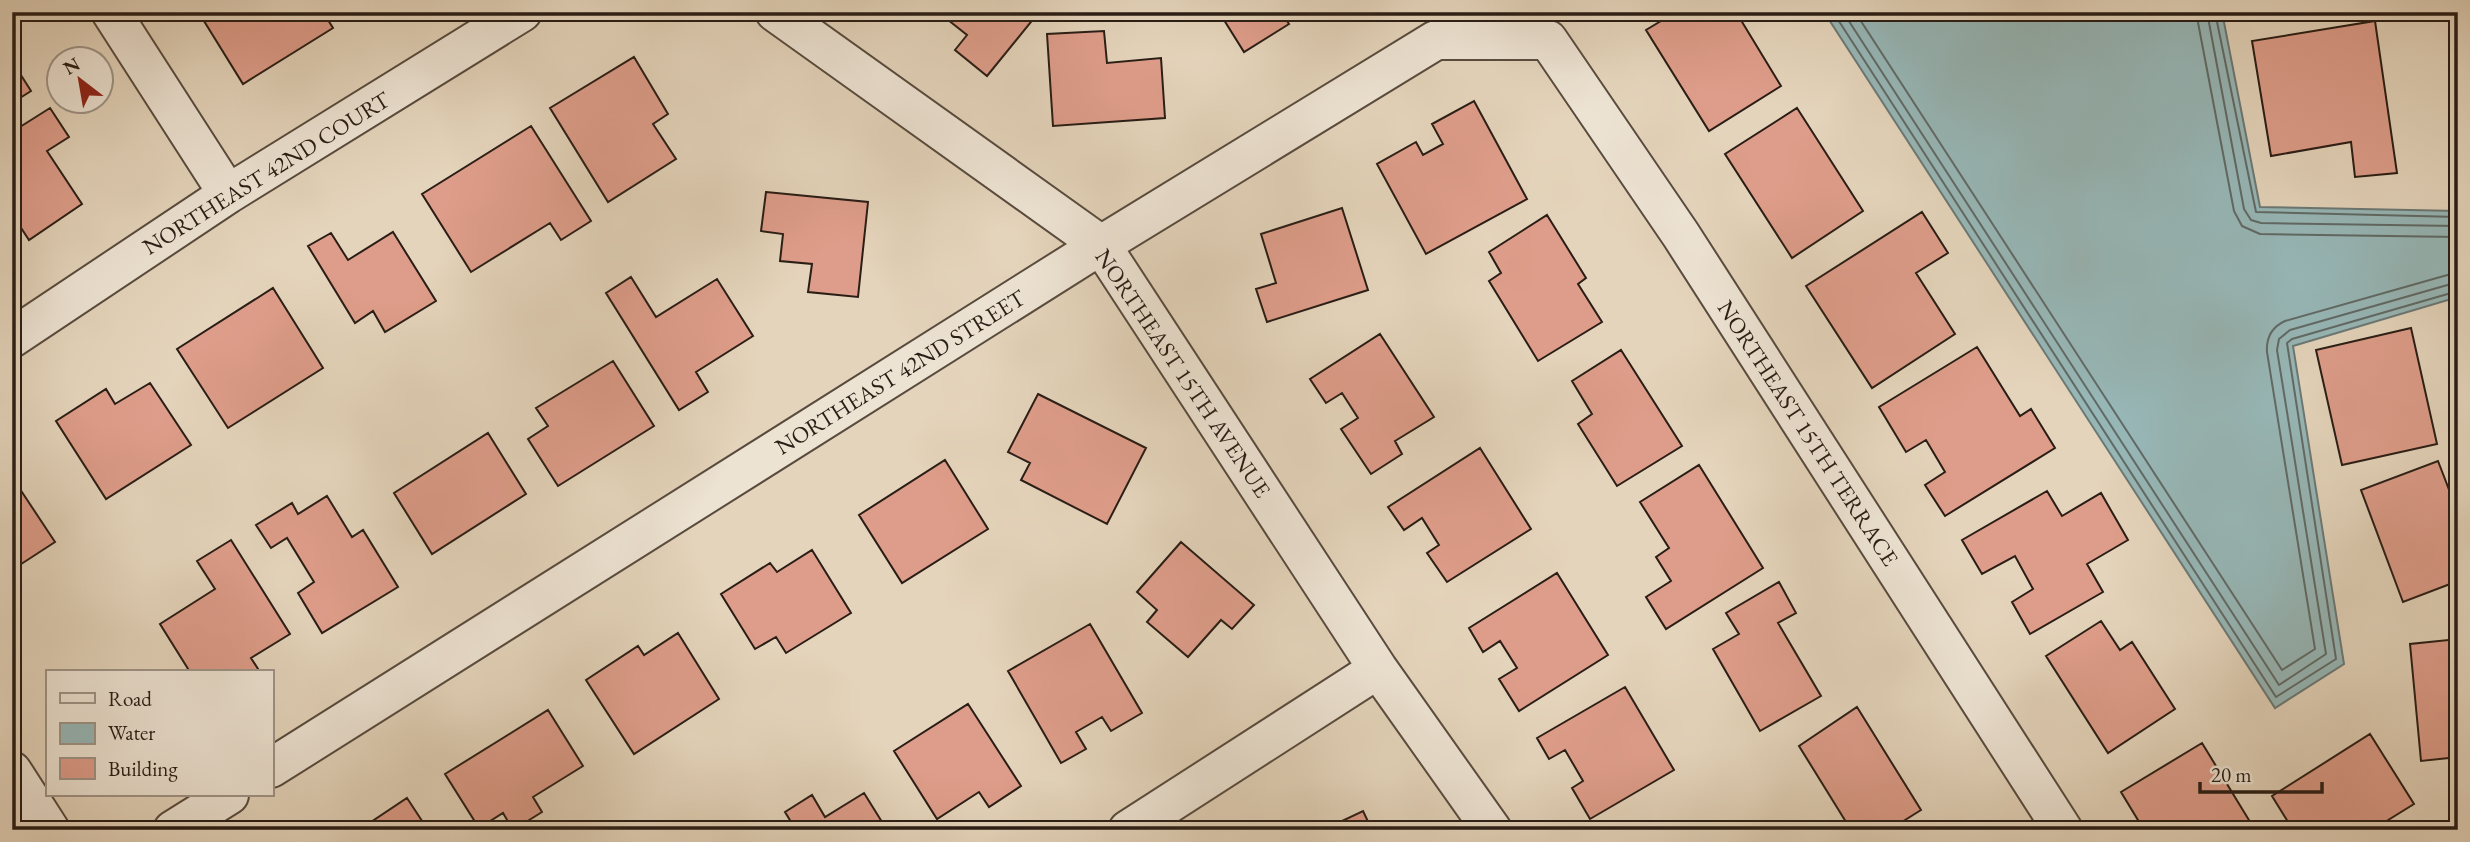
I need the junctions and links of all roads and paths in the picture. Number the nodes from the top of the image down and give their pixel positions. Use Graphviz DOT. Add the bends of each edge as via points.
graph roads {
  1 [pos="111,12"];
  2 [pos="522,12"];
  3 [pos="775,12"];
  4 [pos="1548,40"];
  5 [pos="228,194"];
  6 [pos="1101,245"];
  7 [pos="12,338"];
  8 [pos="1378,669"];
  9 [pos="273,767"];
  10 [pos="12,771"];
  11 [pos="227,796"];
  12 [pos="50,830"];
  13 [pos="173,830"];
  14 [pos="1128,830"];
  15 [pos="1492,830"];
  16 [pos="2063,830"];
  1 -- 5 [label="street"];
  2 -- 5 [label="street, NORTHEAST 42ND COURT"];
  3 -- 6 [label="street, NORTHEAST 15TH AVENUE"];
  4 -- 6 [label="street, NORTHEAST 42ND STREET" via="1436,40"];
  4 -- 16 [label="street, NORTHEAST 15TH TERRACE" via="1681,235"];
  5 -- 7 [label="street, NORTHEAST 42ND COURT"];
  6 -- 8 [label="street, NORTHEAST 15TH AVENUE"];
  6 -- 9 [label="street, NORTHEAST 42ND STREET"];
  8 -- 14 [label="street"];
  8 -- 15 [label="street, NORTHEAST 15TH AVENUE"];
  10 -- 12 [label="street"];
  11 -- 13 [label="street"];
}
